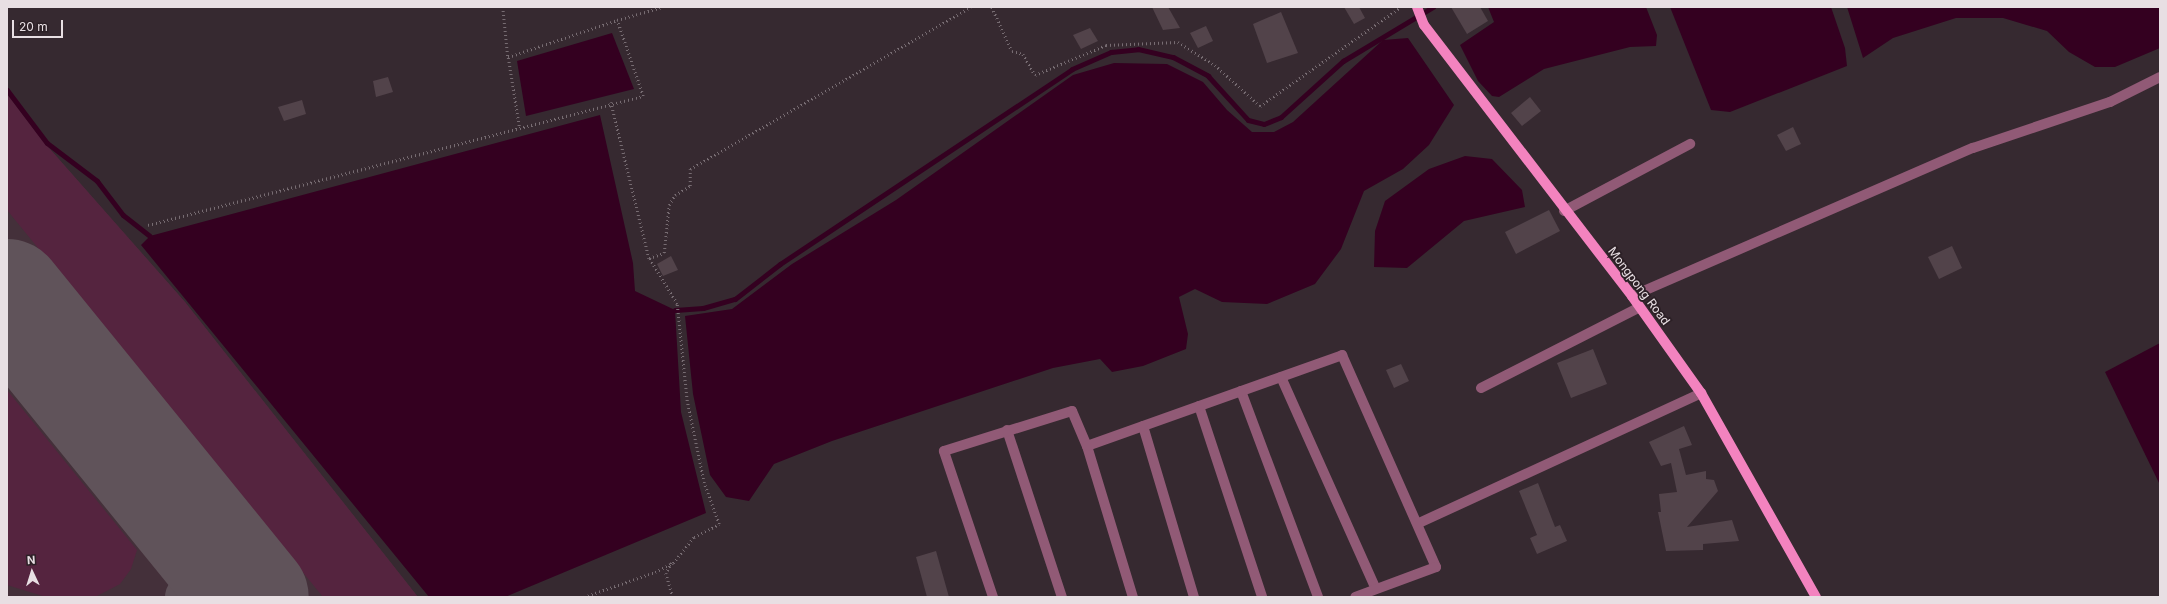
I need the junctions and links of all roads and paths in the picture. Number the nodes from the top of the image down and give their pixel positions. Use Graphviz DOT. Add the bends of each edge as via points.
graph roads {
  1 [pos="503,7"];
  2 [pos="663,7"];
  3 [pos="971,7"];
  4 [pos="992,7"];
  5 [pos="1401,7"];
  6 [pos="1417,7"];
  7 [pos="617,20"];
  8 [pos="508,56"];
  9 [pos="2160,77"];
  10 [pos="611,101"];
  11 [pos="519,126"];
  12 [pos="1690,144"];
  13 [pos="1564,211"];
  14 [pos="148,225"];
  15 [pos="649,258"];
  16 [pos="1632,296"];
  17 [pos="1640,307"];
  18 [pos="1281,377"];
  19 [pos="1481,388"];
  20 [pos="1241,391"];
  21 [pos="1701,393"];
  22 [pos="1199,406"];
  23 [pos="1143,426"];
  24 [pos="1007,430"];
  25 [pos="1087,446"];
  26 [pos="1419,523"];
  27 [pos="673,562"];
  28 [pos="1376,589"];
  29 [pos="584,597"];
  30 [pos="673,597"];
  31 [pos="993,597"];
  32 [pos="1062,597"];
  33 [pos="1133,597"];
  34 [pos="1194,597"];
  35 [pos="1262,597"];
  36 [pos="1318,597"];
  37 [pos="1355,597"];
  38 [pos="1816,597"];
  1 -- 8 [label="path"];
  2 -- 7 [label="path"];
  3 -- 15 [label="path" via="690,169 690,186 675,195 669,206 664,253"];
  4 -- 5 [label="path" via="1012,51 1022,54 1035,75 1106,45 1178,42 1215,65 1260,106"];
  6 -- 13 [label="main road, Mongpong Road" via="1424,25"];
  7 -- 8 [label="path"];
  7 -- 10 [label="path" via="643,96"];
  8 -- 11 [label="path"];
  9 -- 16 [label="street" via="2110,102 1972,148"];
  10 -- 11 [label="path"];
  10 -- 15 [label="path"];
  11 -- 14 [label="path"];
  12 -- 13 [label="street"];
  13 -- 16 [label="main road, Mongpong Road"];
  15 -- 27 [label="path" via="677,304 687,401 704,483 719,524 694,537"];
  16 -- 17 [label="main road, Mongpong Road"];
  17 -- 19 [label="street"];
  17 -- 21 [label="main road, Mongpong Road"];
  18 -- 20 [label="street"];
  18 -- 26 [label="street" via="1342,355"];
  18 -- 28 [label="street"];
  20 -- 22 [label="street"];
  20 -- 36 [label="street"];
  21 -- 26 [label="street"];
  21 -- 38 [label="main road, Mongpong Road"];
  22 -- 23 [label="street"];
  22 -- 35 [label="street"];
  23 -- 25 [label="street"];
  23 -- 34 [label="street"];
  24 -- 25 [label="street" via="1072,411"];
  24 -- 31 [label="street" via="944,451"];
  24 -- 32 [label="street"];
  25 -- 33 [label="street"];
  26 -- 28 [label="street" via="1436,567"];
  27 -- 29 [label="path" via="656,572"];
  27 -- 30 [label="path" via="666,573"];
  28 -- 37 [label="street"];
}
